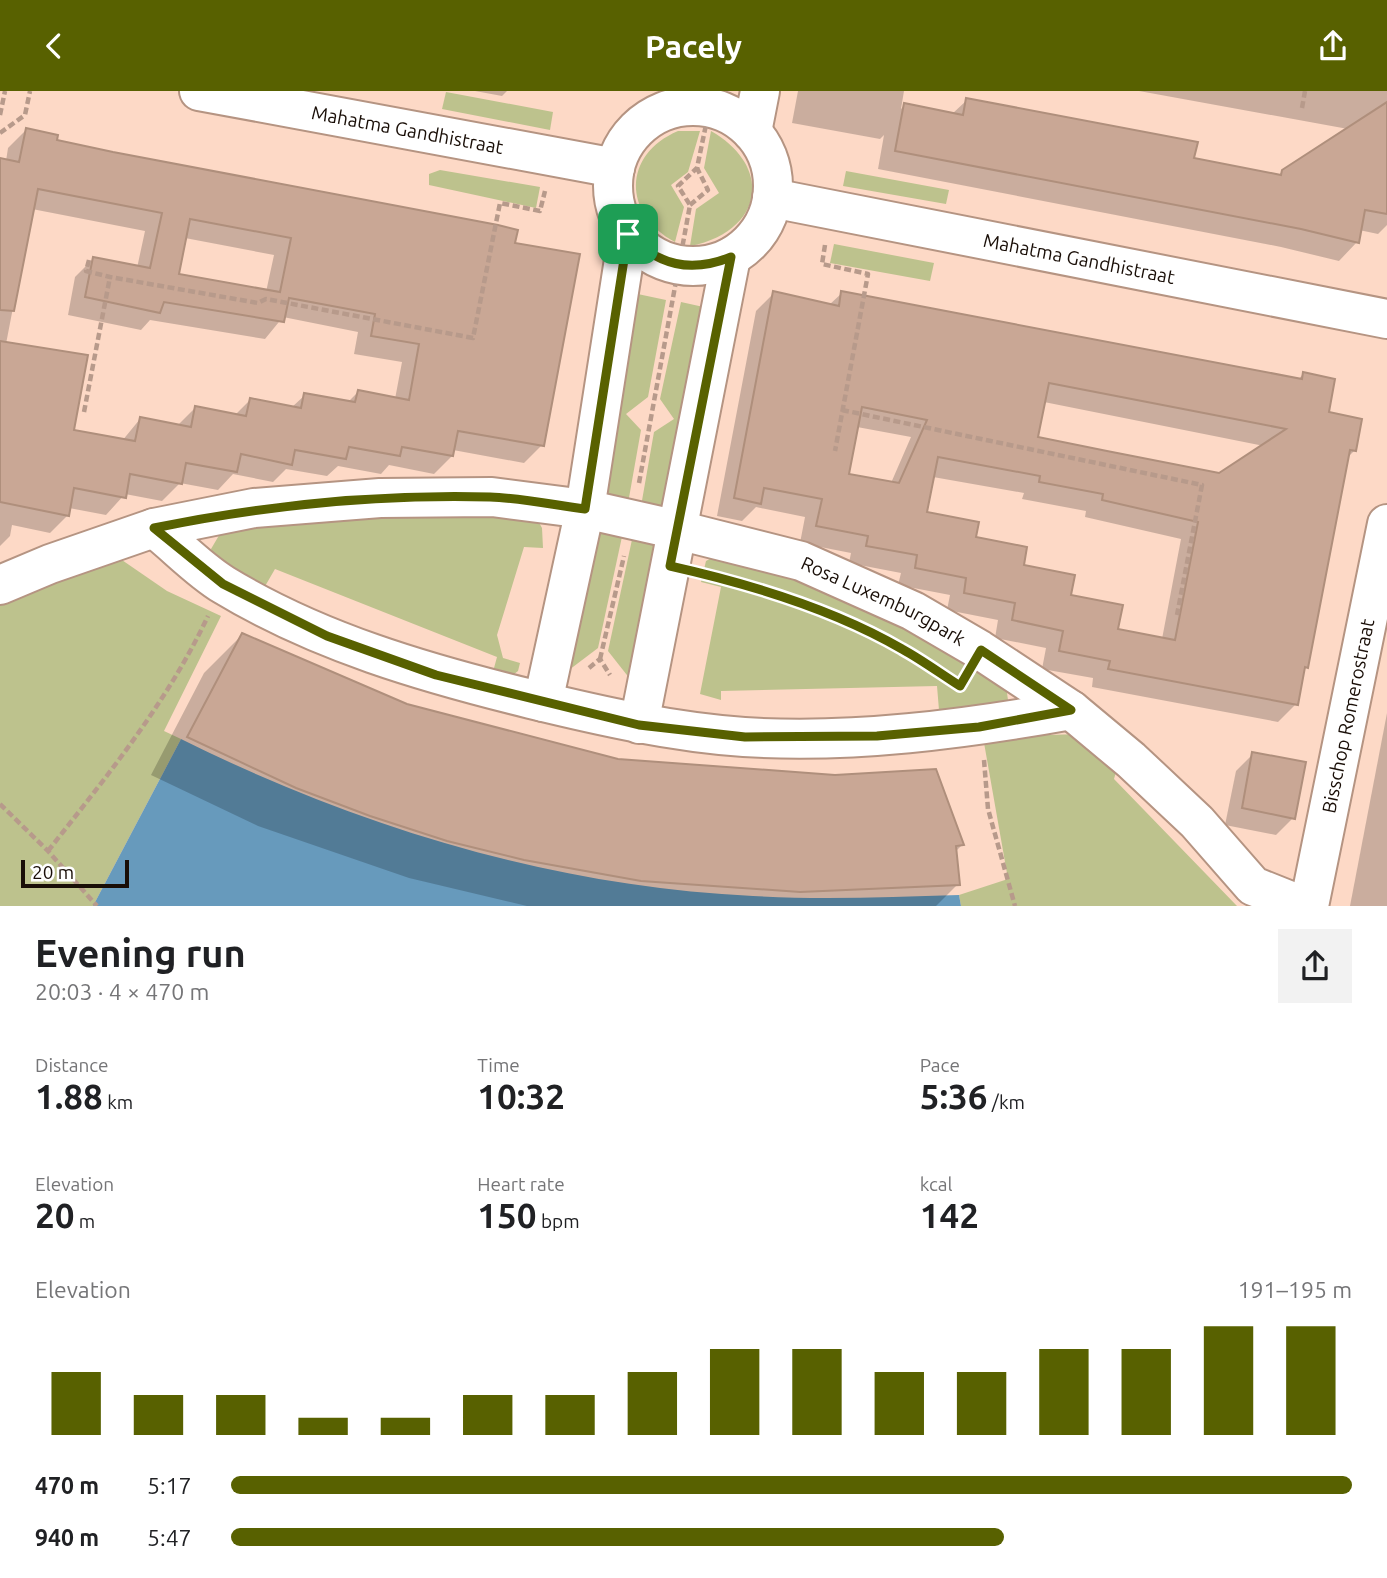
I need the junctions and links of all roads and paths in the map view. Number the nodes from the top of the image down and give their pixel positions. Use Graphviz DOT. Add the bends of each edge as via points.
graph roads {
  1 [pos="5,91"];
  2 [pos="30,91"];
  3 [pos="199,91"];
  4 [pos="760,91"];
  5 [pos="1305,91"];
  6 [pos="711,99"];
  7 [pos="656,104"];
  8 [pos="1302,108"];
  9 [pos="0,115"];
  10 [pos="752,132"];
  11 [pos="0,133"];
  12 [pos="554,157"];
  13 [pos="615,168"];
  14 [pos="697,168"];
  15 [pos="772,198"];
  16 [pos="690,205"];
  17 [pos="830,210"];
  18 [pos="628,234"];
  19 [pos="731,257"];
  20 [pos="89,260"];
  21 [pos="680,266"];
  22 [pos="110,277"];
  23 [pos="1387,319"];
  24 [pos="842,410"];
  25 [pos="84,412"];
  26 [pos="835,451"];
  27 [pos="585,509"];
  28 [pos="632,519"];
  29 [pos="1387,524"];
  30 [pos="154,528"];
  31 [pos="678,530"];
  32 [pos="223,584"];
  33 [pos="0,585"];
  34 [pos="1177,615"];
  35 [pos="600,659"];
  36 [pos="543,702"];
  37 [pos="1071,710"];
  38 [pos="639,725"];
  39 [pos="979,727"];
  40 [pos="0,804"];
  41 [pos="48,851"];
  42 [pos="97,906"];
  43 [pos="1015,906"];
  44 [pos="1303,906"];
  45 [pos="1309,906"];
  1 -- 9 [label="path"];
  2 -- 11 [label="path" via="25,115"];
  3 -- 12 [label="street, Mahatma Gandhistraat"];
  4 -- 10 [label="street"];
  5 -- 8 [label="path"];
  6 -- 7 [label="street" via="683,107"];
  6 -- 10 [label="street"];
  6 -- 14 [label="path"];
  7 -- 13 [label="street" via="629,138"];
  10 -- 15 [label="street" via="770,161"];
  12 -- 13 [label="street, Mahatma Gandhistraat"];
  12 -- 22 [label="path" via="540,211 500,203 473,338 266,299 257,303"];
  13 -- 18 [label="street" via="617,213"];
  14 -- 16 [label="path" via="708,190"];
  14 -- 16 [label="path" via="678,185"];
  15 -- 17 [label="street, Mahatma Gandhistraat"];
  15 -- 19 [label="street" via="759,233"];
  16 -- 21 [label="path"];
  17 -- 23 [label="street, Mahatma Gandhistraat"];
  17 -- 24 [label="path" via="822,264 869,274"];
  18 -- 21 [label="street" via="642,249"];
  18 -- 27 [label="street"];
  19 -- 21 [label="street" via="697,267"];
  19 -- 31 [label="street"];
  20 -- 22 [label="path" via="86,271"];
  21 -- 28 [label="path"];
  22 -- 25 [label="path"];
  24 -- 26 [label="path"];
  24 -- 34 [label="path" via="1202,485"];
  27 -- 28 [label="street, Rosa Luxemburgpark"];
  27 -- 30 [label="street, Rosa Luxemburgpark" via="492,497 380,498 254,508"];
  27 -- 36 [label="street"];
  28 -- 31 [label="street, Rosa Luxemburgpark"];
  28 -- 35 [label="path"];
  29 -- 45 [label="street, Bisschop Romerostraat"];
  30 -- 32 [label="street"];
  30 -- 33 [label="street, Rosa Luxemburgpark"];
  31 -- 37 [label="street, Rosa Luxemburgpark" via="800,561 913,611"];
  31 -- 38 [label="street"];
  32 -- 36 [label="street" via="327,636 436,675"];
  32 -- 41 [label="path" via="191,653 133,743"];
  36 -- 38 [label="street"];
  37 -- 39 [label="street"];
  37 -- 44 [label="street, Rosa Luxemburgpark" via="1197,822 1254,886"];
  38 -- 39 [label="street" via="745,737 877,736"];
  39 -- 43 [label="path" via="988,810"];
  40 -- 41 [label="path"];
  41 -- 42 [label="path"];
}
